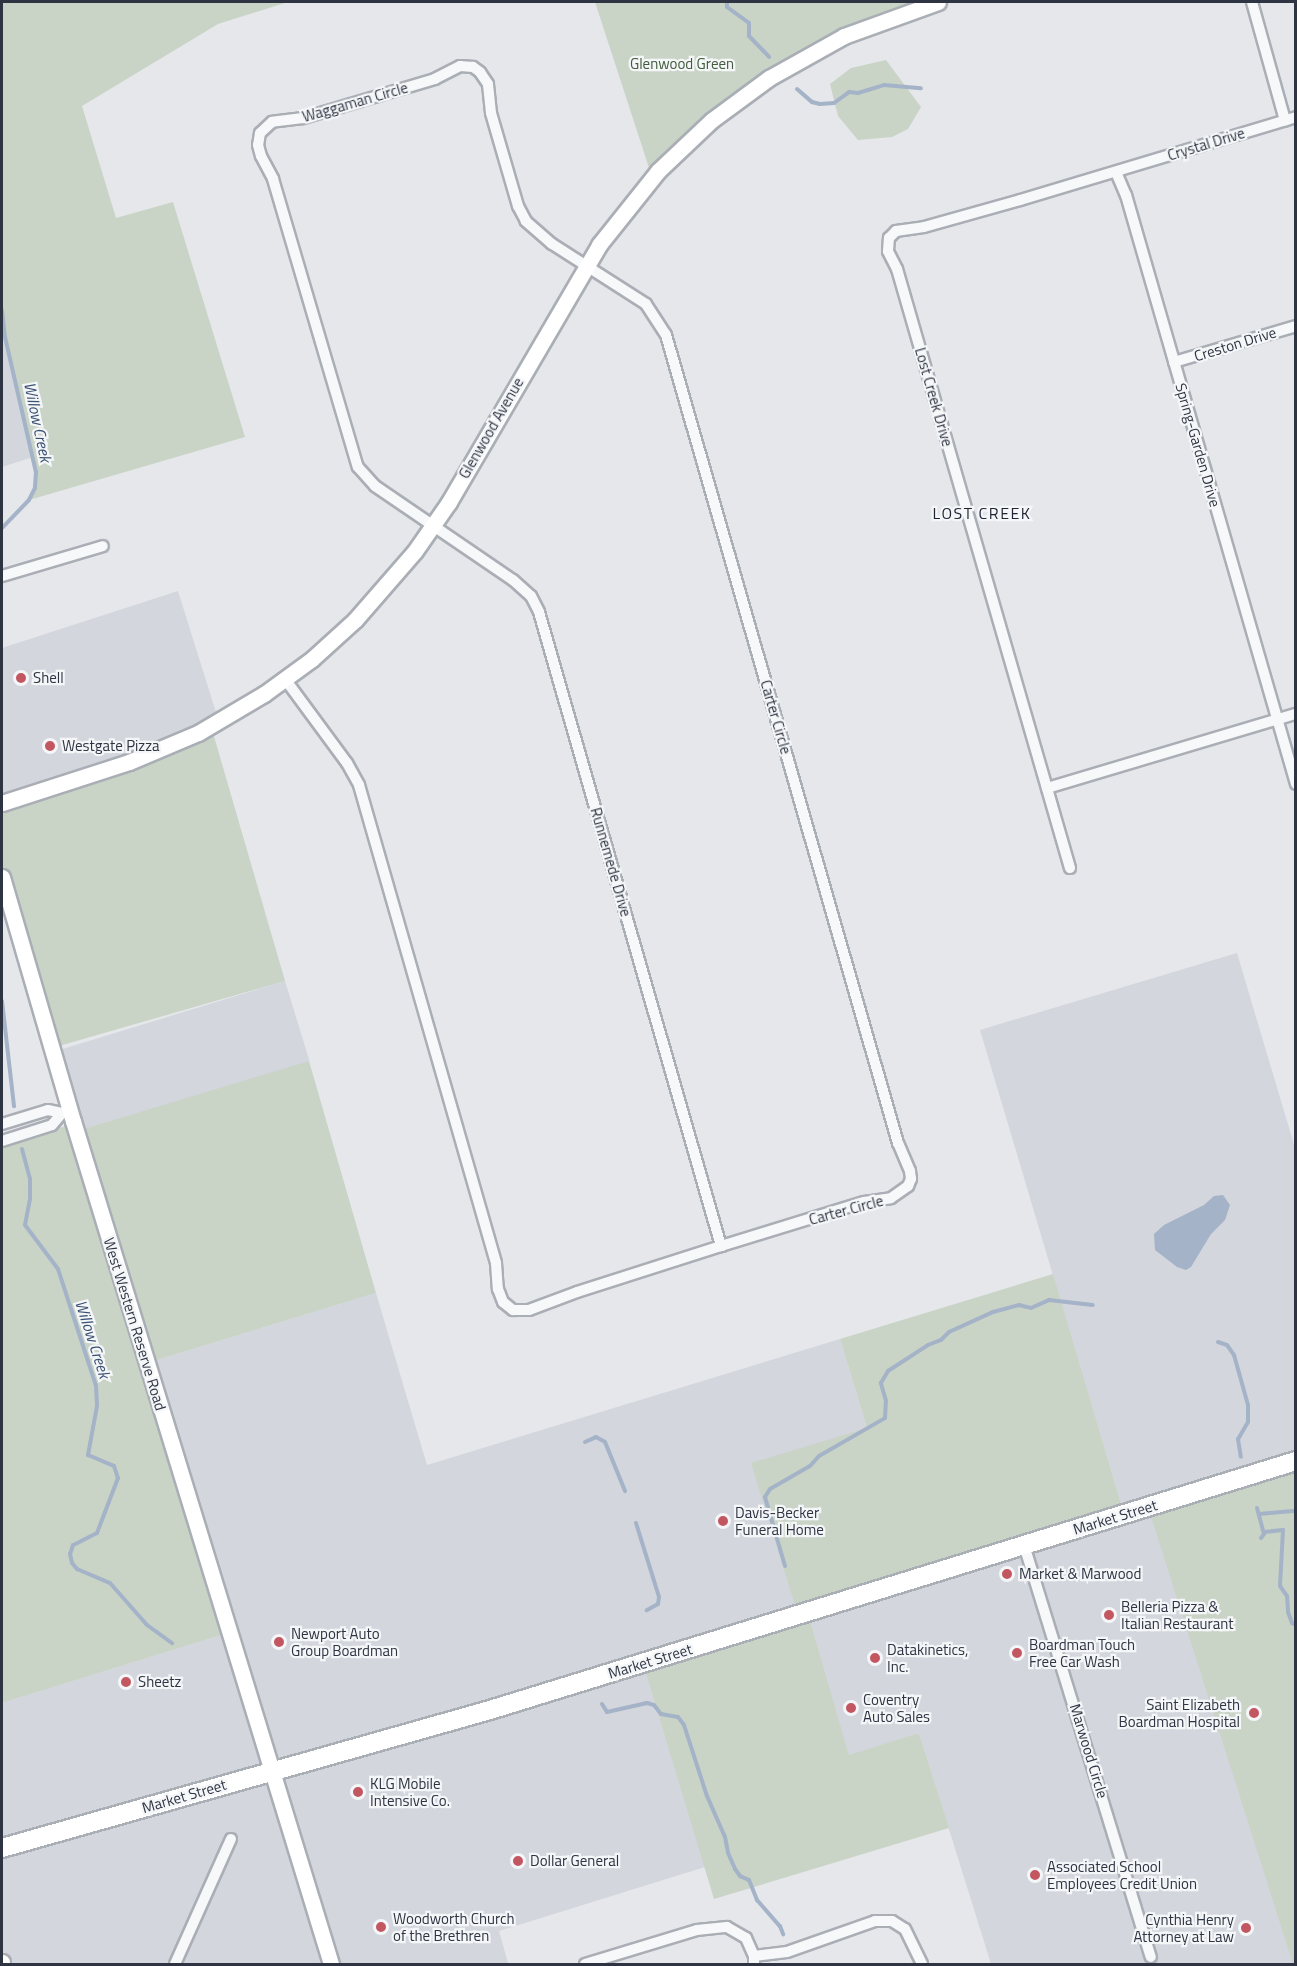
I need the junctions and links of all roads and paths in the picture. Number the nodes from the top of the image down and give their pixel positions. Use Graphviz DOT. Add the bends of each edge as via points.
graph roads {
  1 [pos="938,2"];
  2 [pos="1252,2"];
  3 [pos="1290,118"];
  4 [pos="1116,172"];
  5 [pos="586,265"];
  6 [pos="1296,326"];
  7 [pos="1174,362"];
  8 [pos="433,525"];
  9 [pos="104,546"];
  10 [pos="2,576"];
  11 [pos="285,680"];
  12 [pos="1296,714"];
  13 [pos="1276,720"];
  14 [pos="1296,784"];
  15 [pos="1047,788"];
  16 [pos="2,802"];
  17 [pos="1070,868"];
  18 [pos="2,877"];
  19 [pos="66,1112"];
  20 [pos="2,1124"];
  21 [pos="2,1141"];
  22 [pos="721,1246"];
  23 [pos="1296,1461"];
  24 [pos="1024,1545"];
  25 [pos="272,1770"];
  26 [pos="231,1839"];
  27 [pos="2,1848"];
  28 [pos="1151,1958"];
  29 [pos="754,1960"];
  30 [pos="175,1965"];
  31 [pos="331,1965"];
  32 [pos="585,1965"];
  33 [pos="922,1965"];
  1 -- 5 [label="street, Glenwood Avenue" via="844,36 735,102 658,171 614,223"];
  2 -- 3 [label="street"];
  3 -- 4 [label="street, Crystal Drive"];
  4 -- 7 [label="street, Spring-Garden Drive"];
  4 -- 15 [label="street, Lost Creek Drive" via="924,227 896,231 887,245"];
  5 -- 8 [label="street, Glenwood Avenue"];
  5 -- 8 [label="street, Waggaman Circle" via="542,237 526,221 491,113 488,84 473,67 460,66 424,83 303,118 272,122 260,133 261,156 273,179 354,458 375,486"];
  5 -- 22 [label="street, Carter Circle" via="646,304 666,335 892,1121 910,1171 908,1186 895,1196"];
  6 -- 7 [label="street, Creston Drive"];
  7 -- 13 [label="street, Spring-Garden Drive"];
  8 -- 11 [label="street, Glenwood Avenue" via="355,620"];
  8 -- 22 [label="street, Runnemede Drive" via="513,580 531,596 539,612"];
  9 -- 10 [label="street"];
  11 -- 16 [label="street, Glenwood Avenue" via="232,714 149,755"];
  11 -- 22 [label="street, Carter Circle" via="359,785 496,1263 503,1302 513,1310 529,1310"];
  12 -- 13 [label="street"];
  13 -- 14 [label="street, Spring-Garden Drive"];
  13 -- 15 [label="street"];
  15 -- 17 [label="street, Lost Creek Drive"];
  18 -- 19 [label="street, West Western Reserve Road"];
  19 -- 20 [label="street" via="48,1110"];
  19 -- 21 [label="street" via="52,1125"];
  19 -- 25 [label="street, West Western Reserve Road"];
  23 -- 24 [label="main road, Market Street"];
  24 -- 25 [label="main road, Market Street" via="490,1710"];
  24 -- 28 [label="street, Marwood Circle"];
  25 -- 27 [label="main road, Market Street"];
  25 -- 31 [label="street, West Western Reserve Road"];
  26 -- 30 [label="street"];
  29 -- 32 [label="street" via="746,1938 727,1927 696,1930"];
  29 -- 33 [label="street" via="875,1921 892,1921 905,1929"];
}
